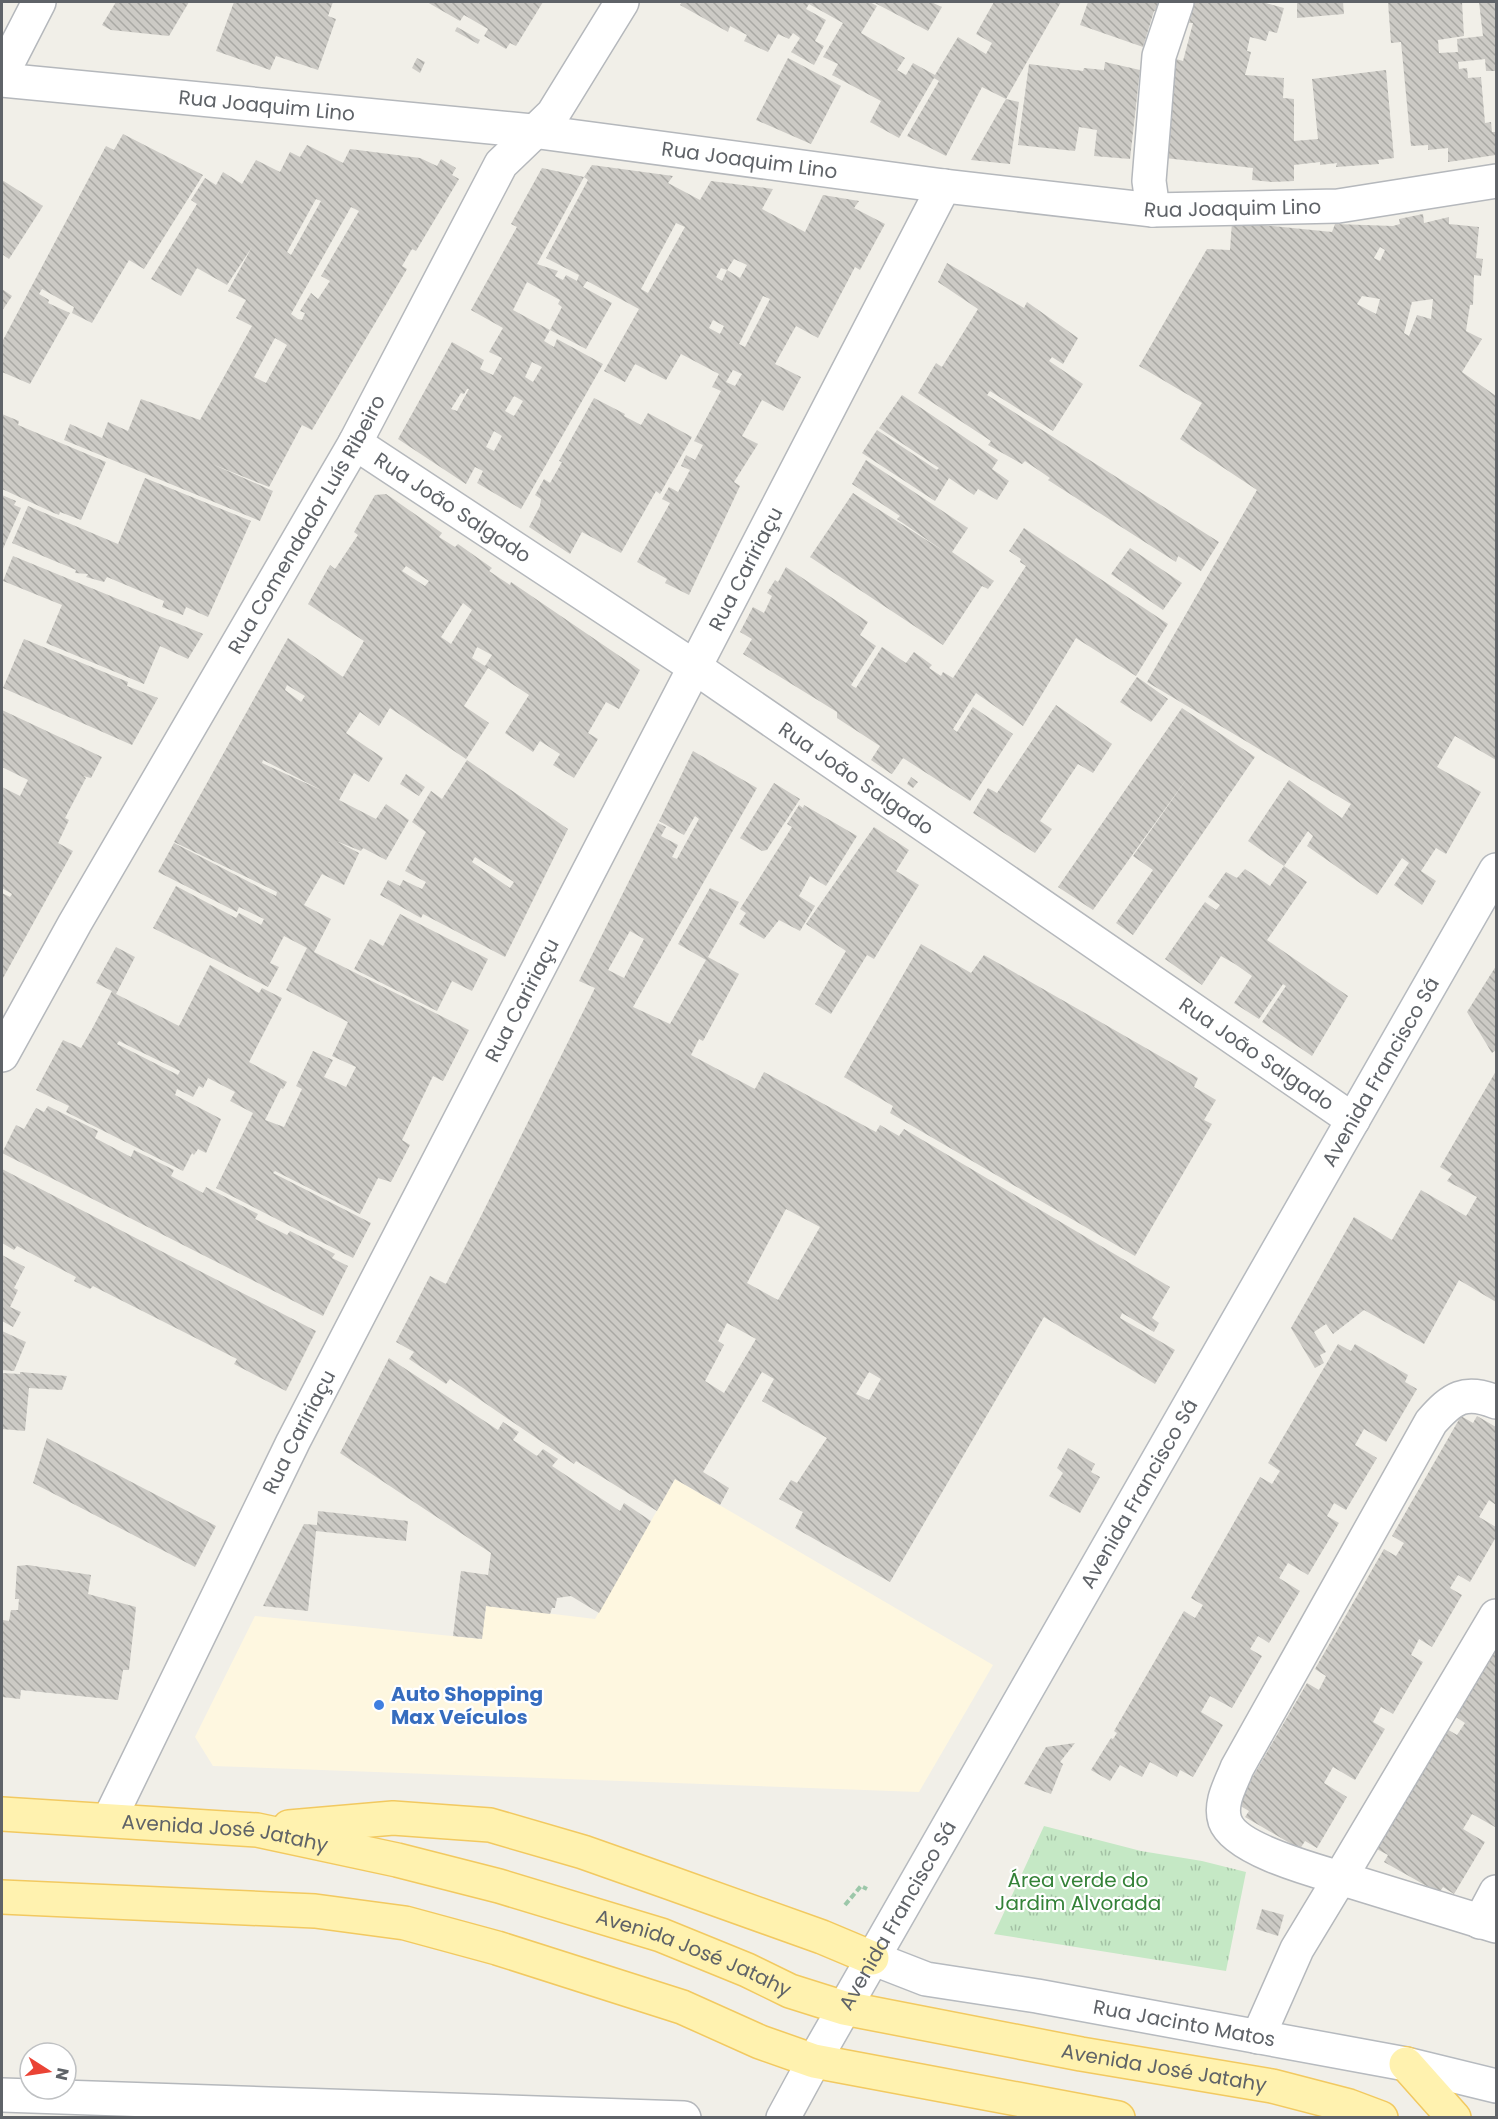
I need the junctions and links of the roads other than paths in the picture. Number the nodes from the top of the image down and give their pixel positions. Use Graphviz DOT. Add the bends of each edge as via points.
graph roads {
  1 [pos="39,2"];
  2 [pos="622,2"];
  3 [pos="1177,2"];
  4 [pos="2,74"];
  5 [pos="2,80"];
  6 [pos="532,131"];
  7 [pos="1497,181"];
  8 [pos="944,186"];
  9 [pos="1153,210"];
  10 [pos="356,443"];
  11 [pos="696,668"];
  12 [pos="1497,870"];
  13 [pos="2,1055"];
  14 [pos="1353,1120"];
  15 [pos="1497,1402"];
  16 [pos="1497,1616"];
  17 [pos="2,1814"];
  18 [pos="110,1820"];
  19 [pos="257,1830"];
  20 [pos="1340,1878"];
  21 [pos="1497,1892"];
  22 [pos="2,1897"];
  23 [pos="1488,1924"];
  24 [pos="872,1958"];
  25 [pos="844,2008"];
  26 [pos="1258,2037"];
  27 [pos="814,2061"];
  28 [pos="1406,2064"];
  29 [pos="1497,2086"];
  30 [pos="2,2095"];
  31 [pos="55,2107"];
  32 [pos="237,2111"];
  33 [pos="417,2113"];
  34 [pos="684,2118"];
  35 [pos="783,2118"];
  36 [pos="1118,2118"];
  37 [pos="1381,2118"];
  38 [pos="1454,2118"];
  1 -- 4 [label="street"];
  2 -- 6 [label="street, Rua Comendador Luís Ribeiro" via="553,114"];
  3 -- 9 [label="street" via="1159,56 1149,181"];
  5 -- 6 [label="street, Rua Joaquim Lino"];
  6 -- 8 [label="street, Rua Joaquim Lino"];
  6 -- 10 [label="street, Rua Comendador Luís Ribeiro" via="501,164"];
  7 -- 9 [label="street, Rua Joaquim Lino" via="1338,206"];
  8 -- 9 [label="street, Rua Joaquim Lino"];
  8 -- 11 [label="street, Rua Caririaçu"];
  10 -- 11 [label="street, Rua João Salgado"];
  10 -- 13 [label="street, Rua Comendador Luís Ribeiro"];
  11 -- 14 [label="street, Rua João Salgado"];
  11 -- 18 [label="street, Rua Caririaçu" via="293,1442"];
  12 -- 14 [label="street, Avenida Francisco Sá"];
  14 -- 24 [label="street, Avenida Francisco Sá"];
  15 -- 20 [label="street" via="1461,1395 1431,1422 1237,1768 1223,1802 1225,1822 1239,1838 1285,1862"];
  16 -- 20 [label="street"];
  17 -- 18 [label="main road, Avenida José Jatahy"];
  18 -- 19 [label="main road, Avenida José Jatahy"];
  19 -- 24 [label="main road" via="393,1818 490,1825 646,1874"];
  19 -- 25 [label="main road, Avenida José Jatahy" via="499,1886 661,1935 790,1991"];
  20 -- 23 [label="street"];
  20 -- 26 [label="street" via="1297,1949"];
  21 -- 23 [label="street"];
  22 -- 27 [label="main road" via="315,1911 405,1923 682,2007"];
  24 -- 25 [label="street, Avenida Francisco Sá"];
  24 -- 26 [label="street, Rua Jacinto Matos" via="926,1979"];
  25 -- 27 [label="street, Avenida Francisco Sá"];
  25 -- 37 [label="main road, Avenida José Jatahy" via="1272,2086"];
  26 -- 28 [label="street, Rua Jacinto Matos"];
  27 -- 35 [label="street, Avenida Francisco Sá"];
  27 -- 36 [label="main road"];
  28 -- 29 [label="street, Rua Jacinto Matos"];
  28 -- 38 [label="main road"];
  30 -- 31 [label="street"];
  31 -- 32 [label="street"];
  32 -- 33 [label="street"];
  33 -- 34 [label="street"];
}
